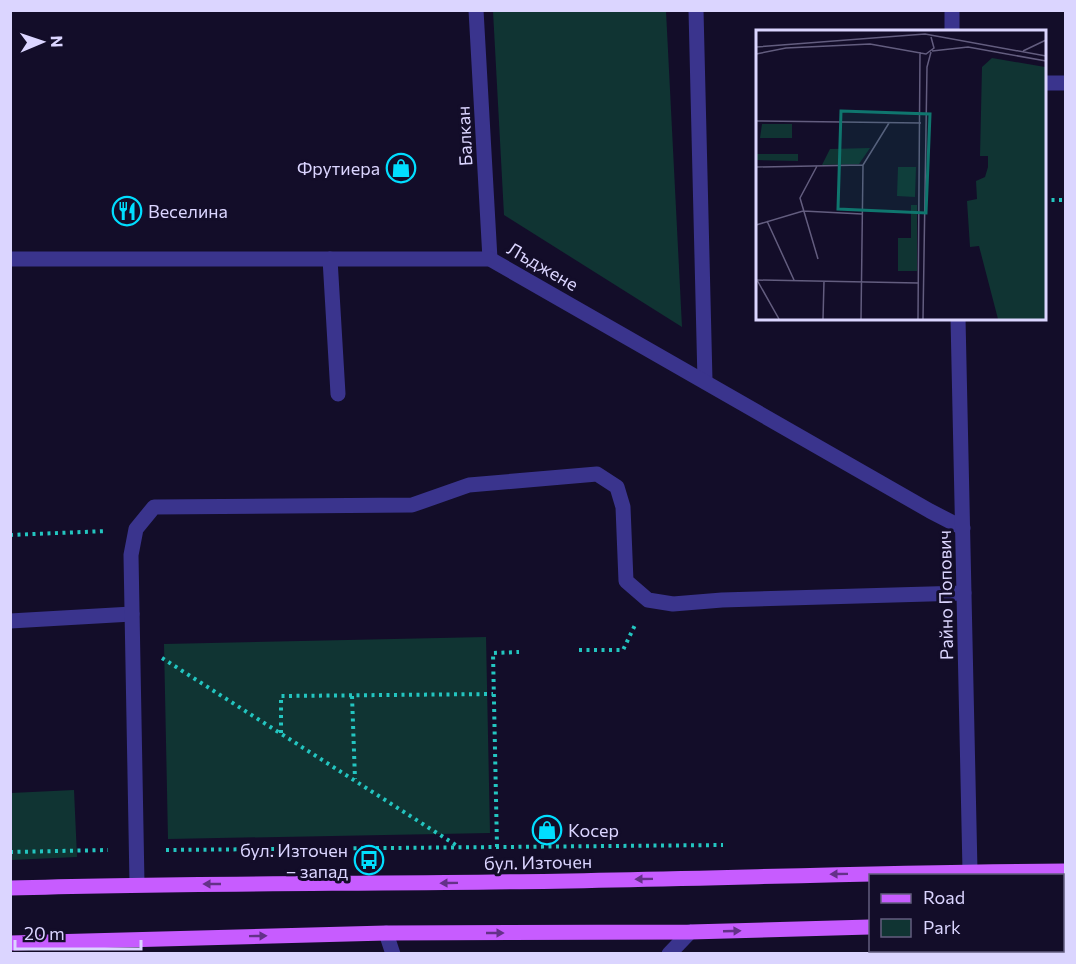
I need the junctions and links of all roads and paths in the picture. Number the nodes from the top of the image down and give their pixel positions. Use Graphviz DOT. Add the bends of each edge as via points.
graph roads {
  1 [pos="476,10"];
  2 [pos="696,10"];
  3 [pos="952,10"];
  4 [pos="952,30"];
  5 [pos="1046,83"];
  6 [pos="1065,83"];
  7 [pos="1046,200"];
  8 [pos="1065,200"];
  9 [pos="10,259"];
  10 [pos="330,259"];
  11 [pos="490,259"];
  12 [pos="958,320"];
  13 [pos="705,381"];
  14 [pos="338,394"];
  15 [pos="963,528"];
  16 [pos="136,529"];
  17 [pos="10,535"];
  18 [pos="964,593"];
  19 [pos="648,600"];
  20 [pos="132,614"];
  21 [pos="10,621"];
  22 [pos="132,639"];
  23 [pos="579,650"];
  24 [pos="519,652"];
  25 [pos="493,694"];
  26 [pos="352,696"];
  27 [pos="281,734"];
  28 [pos="355,780"];
  29 [pos="733,845"];
  30 [pos="460,847"];
  31 [pos="497,847"];
  32 [pos="136,850"];
  33 [pos="10,852"];
  34 [pos="970,871"];
  35 [pos="1065,871"];
  36 [pos="137,884"];
  37 [pos="10,888"];
  38 [pos="869,927"];
  39 [pos="690,932"];
  40 [pos="386,933"];
  41 [pos="10,943"];
  42 [pos="393,954"];
  43 [pos="669,954"];
  1 -- 11 [label="street, Балкан"];
  2 -- 13 [label="street"];
  3 -- 4 [label="street"];
  5 -- 6 [label="street"];
  7 -- 8 [label="path"];
  9 -- 10 [label="street, Лъджене"];
  10 -- 11 [label="street, Лъджене"];
  10 -- 14 [label="street"];
  11 -- 13 [label="street, Лъджене"];
  12 -- 15 [label="street, Райно Попович"];
  13 -- 15 [label="street, Лъджене"];
  15 -- 18 [label="street, Райно Попович"];
  16 -- 17 [label="path"];
  16 -- 19 [label="street" via="154,507 412,505 469,485 597,474 617,486 623,507 626,581"];
  16 -- 20 [label="street" via="131,555"];
  18 -- 19 [label="street" via="673,604"];
  18 -- 34 [label="street, Райно Попович"];
  19 -- 23 [label="path" via="623,650"];
  20 -- 21 [label="street"];
  20 -- 22 [label="street"];
  22 -- 27 [label="path"];
  22 -- 32 [label="street"];
  24 -- 25 [label="path" via="493,653"];
  25 -- 26 [label="path"];
  25 -- 31 [label="path"];
  26 -- 27 [label="path" via="281,696"];
  26 -- 28 [label="path"];
  27 -- 28 [label="path"];
  28 -- 30 [label="path"];
  29 -- 31 [label="path"];
  30 -- 31 [label="path"];
  30 -- 32 [label="path"];
  32 -- 33 [label="path"];
  32 -- 36 [label="street"];
  34 -- 35 [label="main road, бул. Източен"];
  34 -- 36 [label="main road, бул. Източен, one-way" via="495,882"];
  36 -- 37 [label="main road, бул. Източен"];
  39 -- 38 [label="main road, one-way"];
  40 -- 39 [label="main road, one-way"];
  39 -- 43 [label="street"];
  41 -- 40 [label="main road, one-way"];
  40 -- 42 [label="street"];
}
